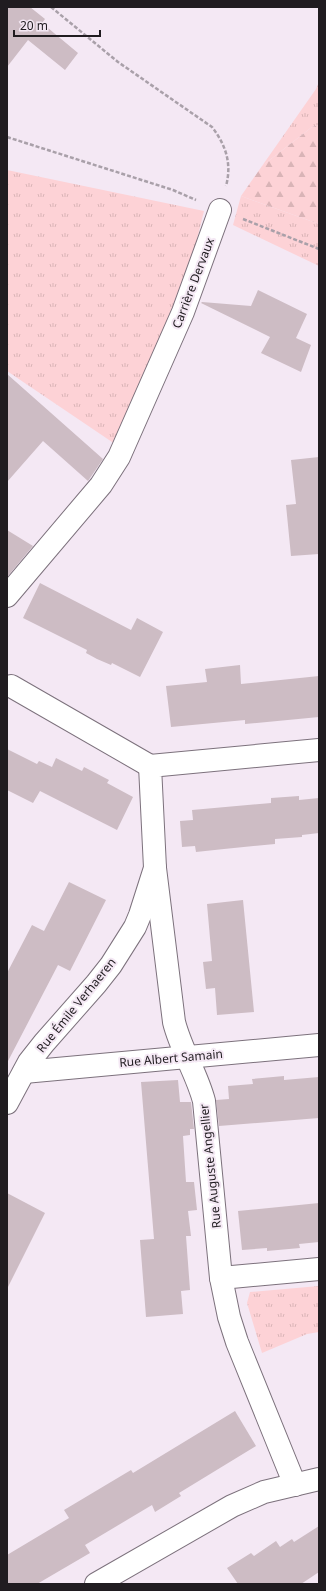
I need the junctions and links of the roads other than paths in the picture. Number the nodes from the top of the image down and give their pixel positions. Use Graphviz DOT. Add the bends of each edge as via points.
graph roads {
  1 [pos="220,210"];
  2 [pos="7,596"];
  3 [pos="11,686"];
  4 [pos="319,750"];
  5 [pos="150,766"];
  6 [pos="155,868"];
  7 [pos="319,1045"];
  8 [pos="187,1057"];
  9 [pos="24,1072"];
  10 [pos="7,1103"];
  11 [pos="319,1269"];
  12 [pos="221,1278"];
  13 [pos="319,1479"];
  14 [pos="295,1485"];
  15 [pos="96,1584"];
  1 -- 2 [label="street, Carrière Dervaux" via="183,312 119,458 100,485"];
  3 -- 5 [label="street"];
  4 -- 5 [label="street"];
  5 -- 6 [label="street, Rue Émile Verhaeren"];
  6 -- 8 [label="street, Rue Auguste Angellier" via="174,1022"];
  6 -- 9 [label="street, Rue Émile Verhaeren" via="135,927 111,965 44,1043"];
  7 -- 8 [label="street, Rue Albert Samain"];
  8 -- 9 [label="street, Rue Albert Samain"];
  8 -- 12 [label="street, Rue Auguste Angellier" via="204,1101"];
  9 -- 10 [label="street, Rue Émile Verhaeren"];
  11 -- 12 [label="street"];
  12 -- 14 [label="street, Rue Auguste Angellier" via="237,1342"];
  13 -- 14 [label="street"];
  14 -- 15 [label="street" via="264,1492 232,1506"];
}
